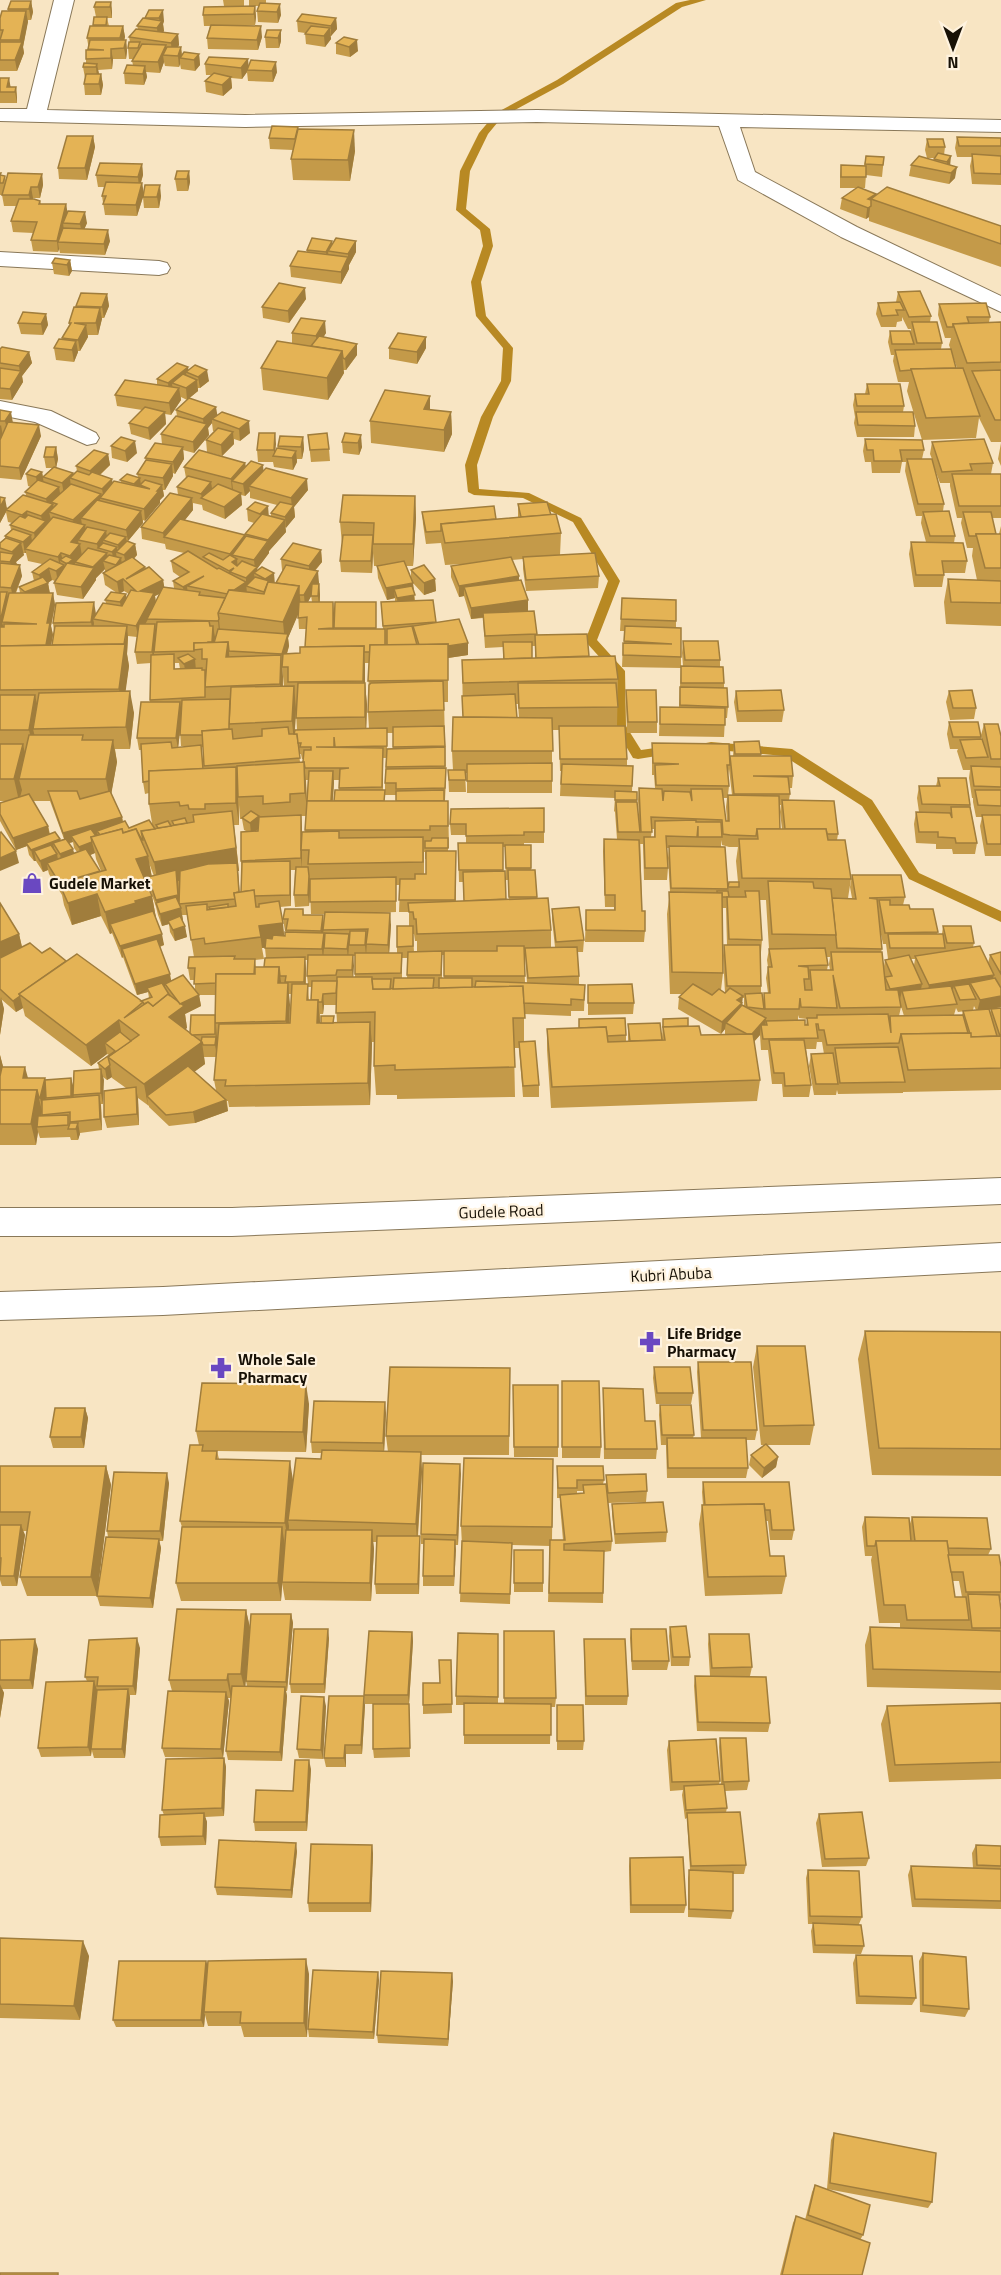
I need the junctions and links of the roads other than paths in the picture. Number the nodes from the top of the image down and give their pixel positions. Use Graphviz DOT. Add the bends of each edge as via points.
graph roads {
  1 [pos="64,0"];
  2 [pos="0,115"];
  3 [pos="36,115"];
  4 [pos="727,120"];
  5 [pos="1001,126"];
  6 [pos="0,259"];
  7 [pos="159,268"];
  8 [pos="1001,304"];
  9 [pos="0,408"];
  10 [pos="87,438"];
  11 [pos="1001,1191"];
  12 [pos="0,1222"];
  13 [pos="1001,1257"];
  14 [pos="0,1306"];
  1 -- 3 [label="main road"];
  2 -- 3 [label="main road"];
  3 -- 4 [label="main road" via="245,121 499,115"];
  4 -- 5 [label="main road"];
  4 -- 8 [label="main road" via="746,175 849,232"];
  6 -- 7 [label="main road"];
  9 -- 10 [label="main road" via="42,416"];
  11 -- 12 [label="main road, Gudele Road" via="232,1222"];
  13 -- 14 [label="main road, Kubri Abuba"];
}
